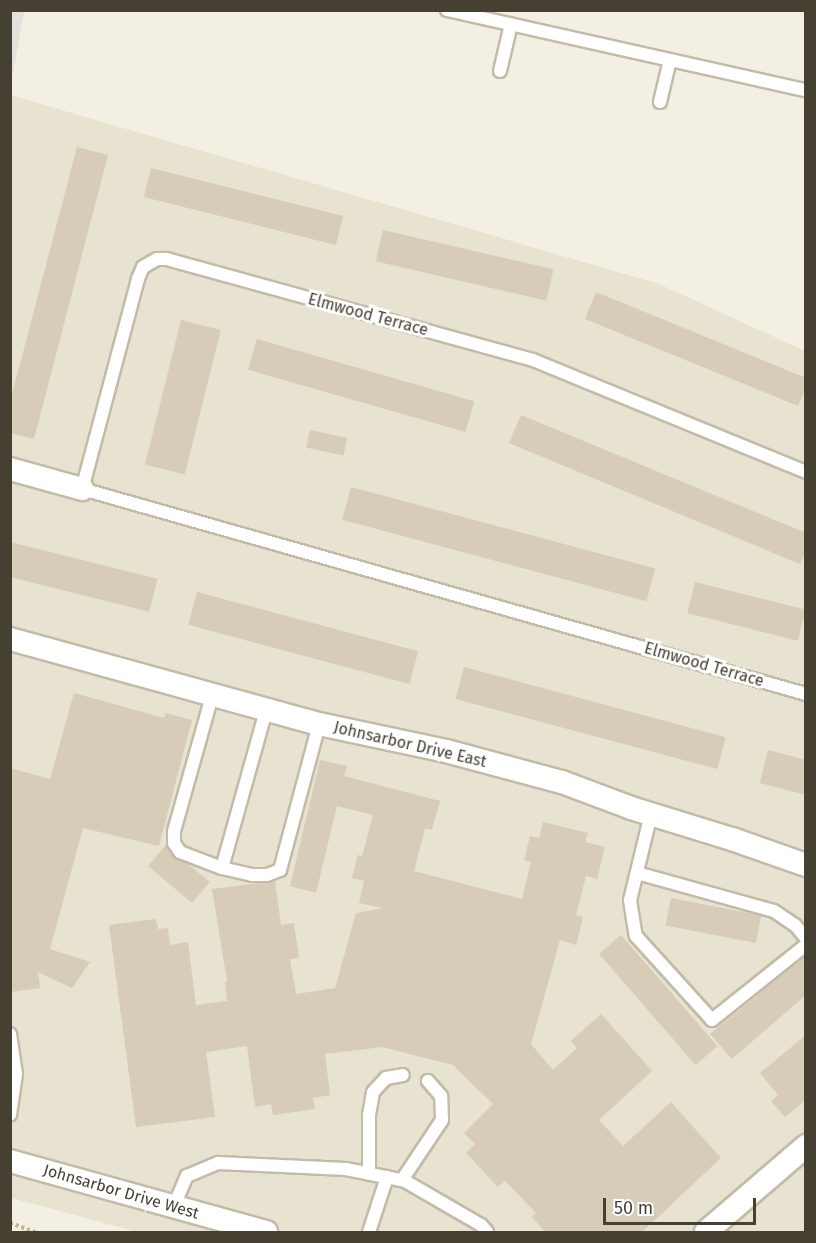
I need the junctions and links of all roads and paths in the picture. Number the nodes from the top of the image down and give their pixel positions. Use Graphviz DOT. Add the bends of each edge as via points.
graph roads {
  1 [pos="447,10"];
  2 [pos="511,24"];
  3 [pos="670,60"];
  4 [pos="500,71"];
  5 [pos="806,90"];
  6 [pos="660,102"];
  7 [pos="10,469"];
  8 [pos="806,472"];
  9 [pos="82,489"];
  10 [pos="10,639"];
  11 [pos="806,694"];
  12 [pos="212,696"];
  13 [pos="266,710"];
  14 [pos="319,724"];
  15 [pos="651,814"];
  16 [pos="806,865"];
  17 [pos="222,868"];
  18 [pos="636,873"];
  19 [pos="806,938"];
  20 [pos="806,945"];
  21 [pos="10,1034"];
  22 [pos="12,1052"];
  23 [pos="403,1075"];
  24 [pos="428,1081"];
  25 [pos="10,1115"];
  26 [pos="806,1146"];
  27 [pos="10,1161"];
  28 [pos="369,1174"];
  29 [pos="387,1177"];
  30 [pos="402,1180"];
  31 [pos="174,1206"];
  32 [pos="10,1223"];
  33 [pos="34,1233"];
  34 [pos="266,1233"];
  35 [pos="369,1233"];
  36 [pos="487,1233"];
  37 [pos="706,1233"];
  1 -- 2 [label="lane"];
  2 -- 3 [label="lane"];
  2 -- 4 [label="lane"];
  3 -- 5 [label="lane"];
  3 -- 6 [label="lane"];
  7 -- 9 [label="street, Elmwood Terrace"];
  8 -- 9 [label="lane, Elmwood Terrace" via="532,360 157,259 143,267 138,279"];
  9 -- 11 [label="lane, Elmwood Terrace"];
  10 -- 12 [label="street, Johnsarbor Drive East"];
  12 -- 13 [label="street, Johnsarbor Drive East"];
  12 -- 17 [label="lane" via="174,831 174,843 180,852"];
  13 -- 14 [label="street, Johnsarbor Drive East"];
  13 -- 17 [label="lane"];
  14 -- 15 [label="street, Johnsarbor Drive East" via="446,751 551,779"];
  14 -- 17 [label="lane" via="280,870 252,875"];
  15 -- 16 [label="street, Johnsarbor Drive East"];
  15 -- 18 [label="lane"];
  18 -- 19 [label="lane" via="774,911"];
  18 -- 20 [label="lane" via="630,900 636,936 712,1020"];
  21 -- 22 [label="lane"];
  22 -- 25 [label="lane" via="16,1074"];
  23 -- 28 [label="lane" via="386,1078 373,1092"];
  24 -- 30 [label="lane" via="441,1096 442,1120"];
  26 -- 37 [label="street"];
  27 -- 31 [label="street, Johnsarbor Drive West"];
  28 -- 29 [label="lane"];
  28 -- 31 [label="lane" via="346,1169 218,1162 187,1176"];
  29 -- 30 [label="lane"];
  29 -- 35 [label="lane"];
  30 -- 36 [label="lane" via="480,1225"];
  31 -- 34 [label="street, Johnsarbor Drive West"];
  32 -- 33 [label="path"];
}
